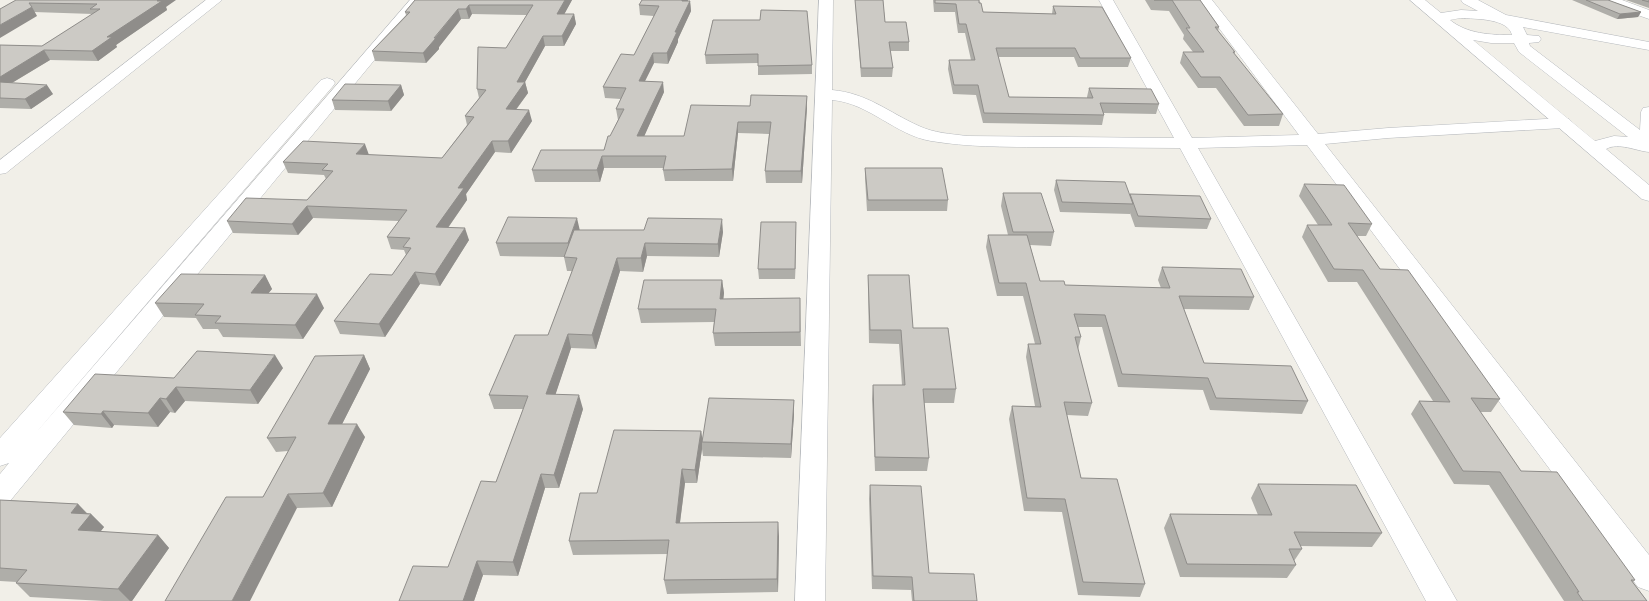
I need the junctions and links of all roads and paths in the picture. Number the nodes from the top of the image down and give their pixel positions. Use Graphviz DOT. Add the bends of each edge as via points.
graph roads {
  1 [pos="197,0"];
  2 [pos="215,0"];
  3 [pos="401,0"];
  4 [pos="417,0"];
  5 [pos="826,0"];
  6 [pos="1106,0"];
  7 [pos="1205,0"];
  8 [pos="1417,0"];
  9 [pos="1468,0"];
  10 [pos="1630,0"];
  11 [pos="1612,1"];
  12 [pos="1503,7"];
  13 [pos="1649,15"];
  14 [pos="1438,18"];
  15 [pos="1453,30"];
  16 [pos="1519,38"];
  17 [pos="1649,46"];
  18 [pos="1649,60"];
  19 [pos="823,94"];
  20 [pos="1649,112"];
  21 [pos="1563,123"];
  22 [pos="1649,132"];
  23 [pos="1312,140"];
  24 [pos="1186,143"];
  25 [pos="1649,146"];
  26 [pos="0,151"];
  27 [pos="1598,152"];
  28 [pos="0,169"];
  29 [pos="1649,195"];
  30 [pos="0,456"];
  31 [pos="0,493"];
  32 [pos="1649,578"];
  33 [pos="810,601"];
  34 [pos="1442,601"];
  1 -- 26 [label="street"];
  2 -- 28 [label="street"];
  3 -- 30 [label="street"];
  4 -- 31 [label="street"];
  5 -- 19 [label="street"];
  6 -- 24 [label="street"];
  7 -- 23 [label="street"];
  8 -- 14 [label="street"];
  9 -- 12 [label="street"];
  10 -- 11 [label="street"];
  11 -- 13 [label="street"];
  12 -- 14 [label="street"];
  12 -- 16 [label="street" via="1520,32"];
  12 -- 17 [label="street" via="1625,42"];
  14 -- 15 [label="street"];
  15 -- 16 [label="street" via="1491,39"];
  15 -- 21 [label="street"];
  16 -- 18 [label="street" via="1540,39"];
  16 -- 25 [label="street" via="1530,54"];
  19 -- 24 [label="street" via="854,99 913,130 948,139"];
  19 -- 33 [label="street"];
  20 -- 22 [label="street"];
  21 -- 23 [label="street"];
  21 -- 27 [label="street"];
  23 -- 24 [label="street"];
  23 -- 32 [label="street"];
  24 -- 34 [label="street"];
  25 -- 27 [label="street" via="1610,142 1597,148"];
  27 -- 29 [label="street"];
}
